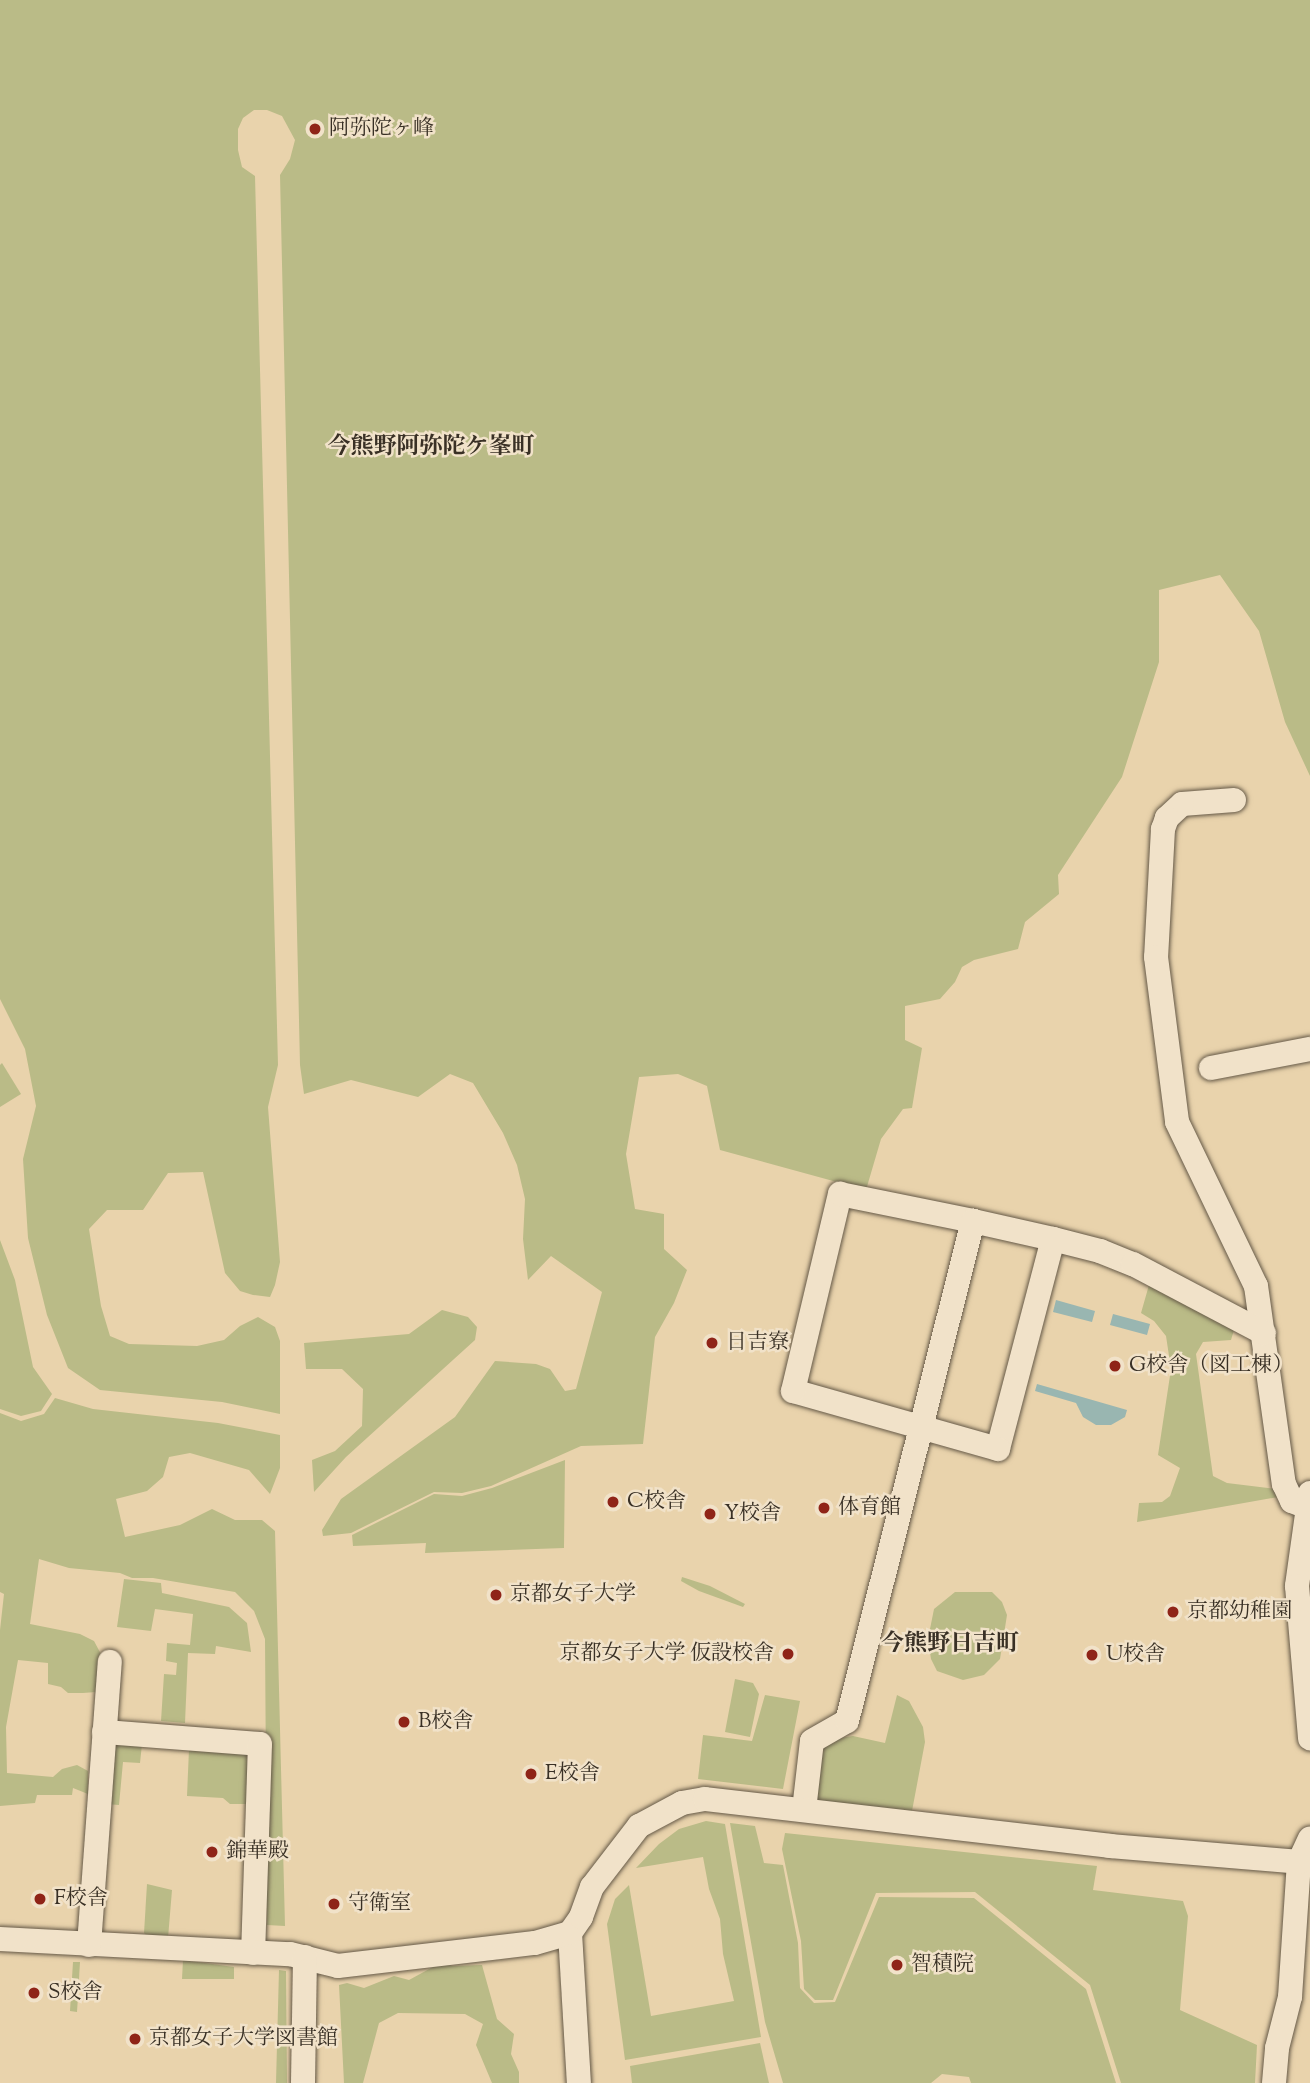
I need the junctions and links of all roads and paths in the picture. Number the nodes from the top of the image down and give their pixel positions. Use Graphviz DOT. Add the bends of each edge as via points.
graph roads {
  1 [pos="1234,800"];
  2 [pos="1310,1049"];
  3 [pos="1211,1068"];
  4 [pos="973,1221"];
  5 [pos="1053,1239"];
  6 [pos="1264,1333"];
  7 [pos="921,1427"];
  8 [pos="1309,1500"];
  9 [pos="110,1662"];
  10 [pos="104,1732"];
  11 [pos="1310,1738"];
  12 [pos="804,1811"];
  13 [pos="1310,1838"];
  14 [pos="1299,1862"];
  15 [pos="1303,1925"];
  16 [pos="570,1933"];
  17 [pos="0,1938"];
  18 [pos="89,1945"];
  19 [pos="253,1953"];
  20 [pos="305,1957"];
  21 [pos="303,2083"];
  22 [pos="579,2083"];
  23 [pos="1274,2083"];
  1 -- 6 [label="street" via="1182,804 1167,818 1155,941 1177,1122 1256,1286"];
  2 -- 3 [label="street"];
  4 -- 5 [label="street"];
  4 -- 7 [label="street"];
  4 -- 7 [label="street" via="840,1194 793,1391"];
  5 -- 6 [label="street" via="1133,1264"];
  5 -- 7 [label="street" via="998,1449"];
  6 -- 8 [label="street" via="1284,1484 1292,1501"];
  7 -- 12 [label="street" via="848,1721 812,1741"];
  8 -- 11 [label="street" via="1297,1586"];
  9 -- 10 [label="street"];
  10 -- 18 [label="street"];
  10 -- 19 [label="street" via="260,1744"];
  12 -- 14 [label="street"];
  12 -- 16 [label="street" via="705,1799 682,1803 639,1826 592,1887"];
  13 -- 14 [label="street"];
  14 -- 15 [label="street"];
  15 -- 23 [label="street"];
  16 -- 20 [label="street" via="535,1943 338,1966"];
  16 -- 22 [label="street"];
  17 -- 18 [label="street"];
  18 -- 19 [label="street"];
  19 -- 20 [label="street"];
  20 -- 21 [label="street"];
}
